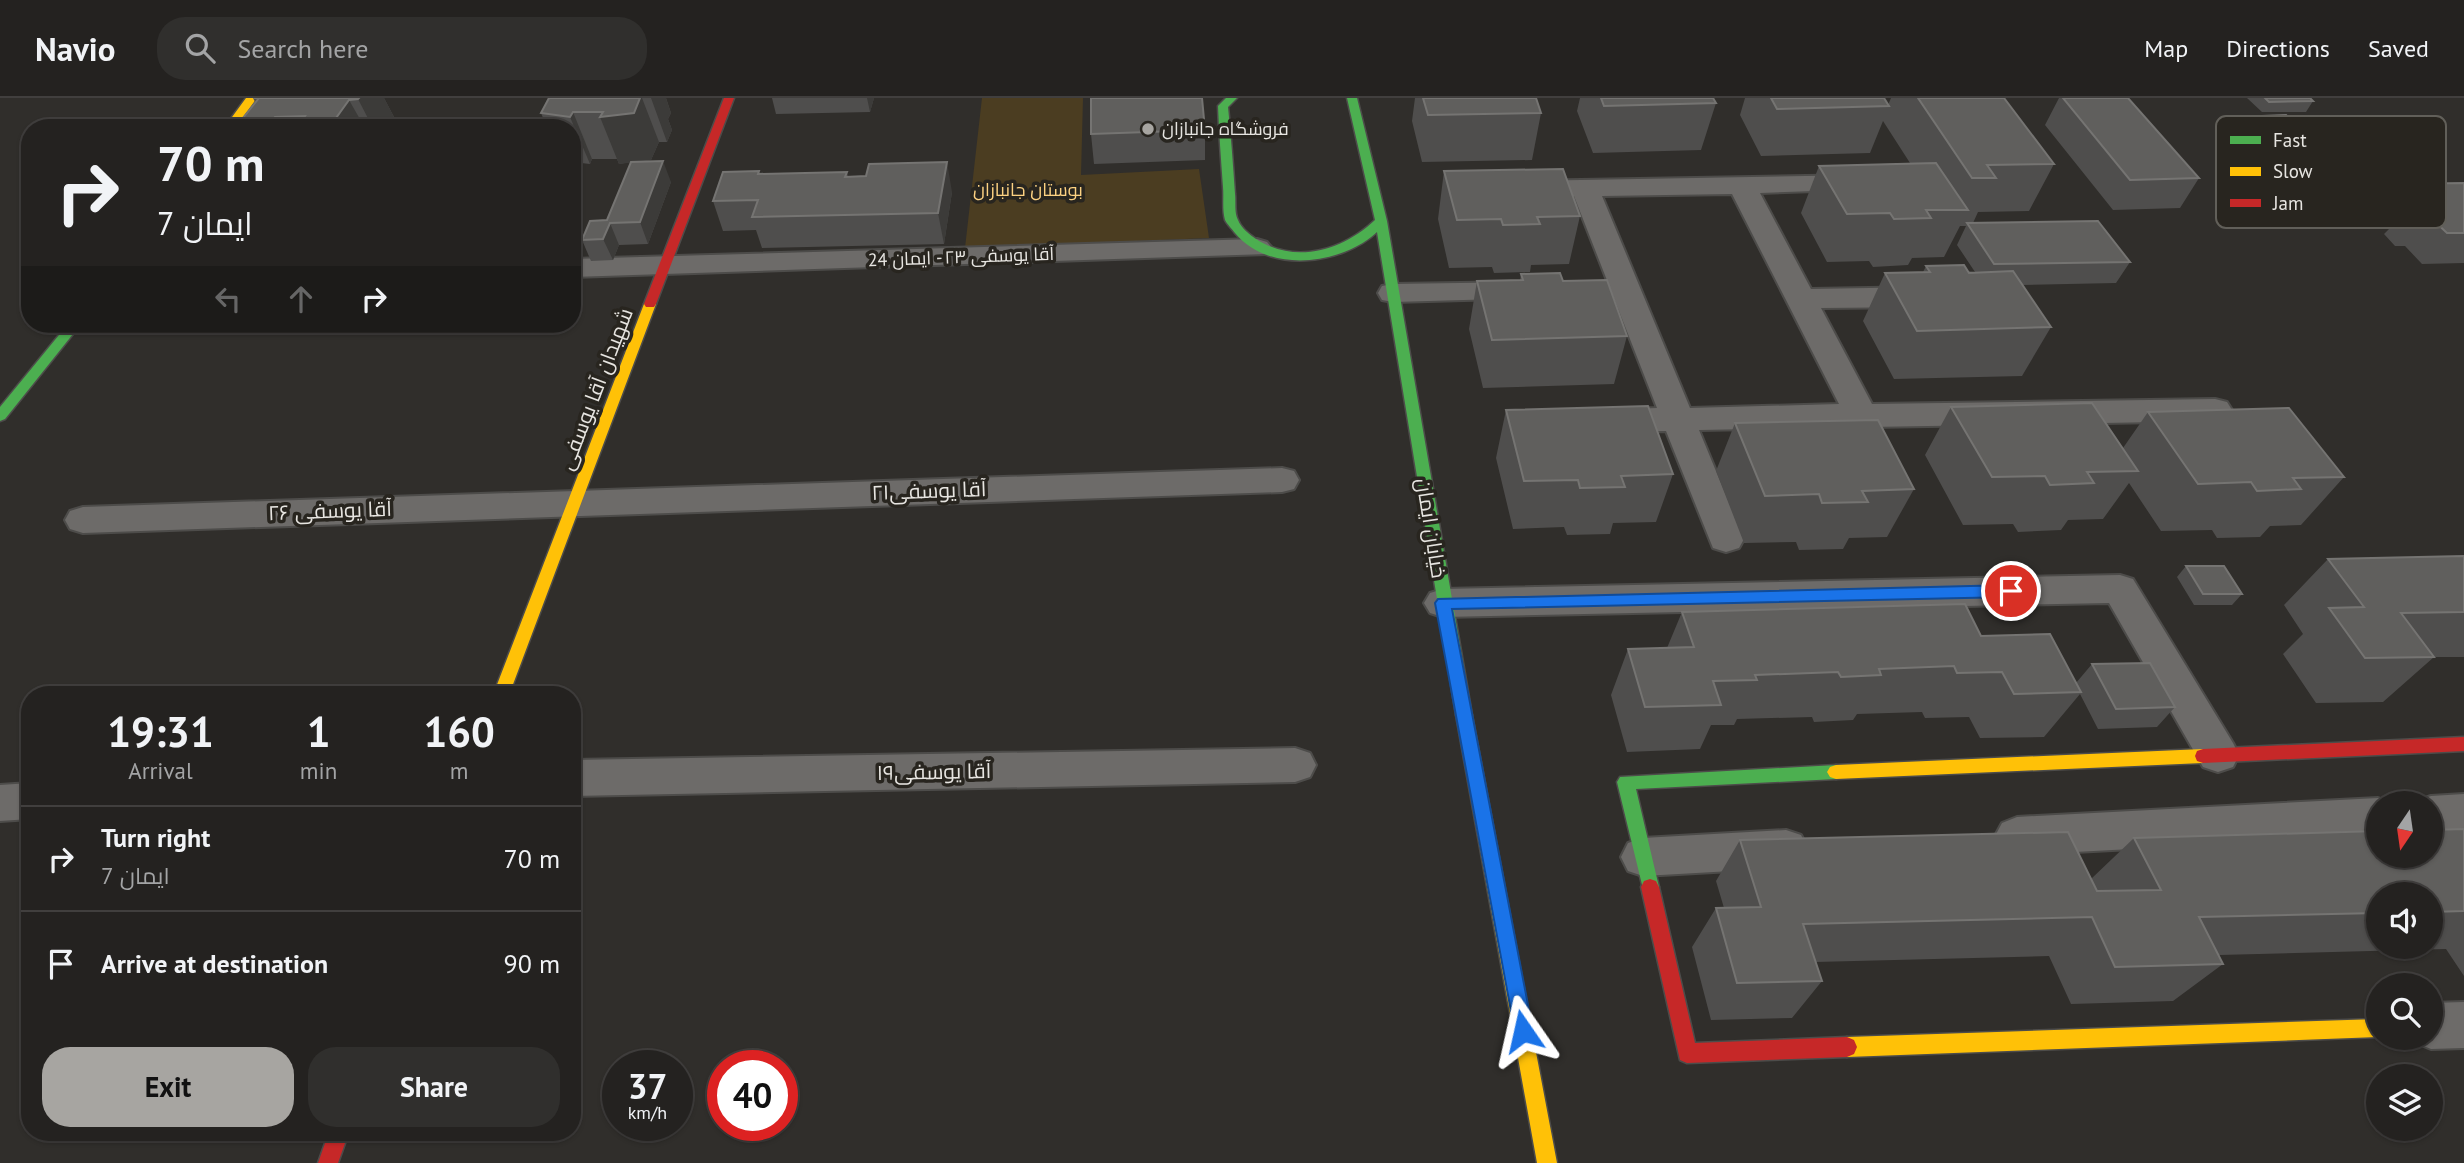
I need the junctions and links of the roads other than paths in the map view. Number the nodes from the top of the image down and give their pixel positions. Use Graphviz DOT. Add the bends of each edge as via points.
graph roads {
  1 [pos="253,98"];
  2 [pos="729,98"];
  3 [pos="1356,100"];
  4 [pos="1226,101"];
  5 [pos="236,119"];
  6 [pos="1890,182"];
  7 [pos="1742,186"];
  8 [pos="1494,189"];
  9 [pos="1585,189"];
  10 [pos="1381,222"];
  11 [pos="1257,248"];
  12 [pos="666,266"];
  13 [pos="581,268"];
  14 [pos="1590,290"];
  15 [pos="1626,290"];
  16 [pos="1552,291"];
  17 [pos="1393,293"];
  18 [pos="1961,297"];
  19 [pos="1802,299"];
  20 [pos="68,333"];
  21 [pos="2215,410"];
  22 [pos="1861,415"];
  23 [pos="0,416"];
  24 [pos="1678,418"];
  25 [pos="1572,422"];
  26 [pos="1282,481"];
  27 [pos="576,502"];
  28 [pos="83,520"];
  29 [pos="1726,539"];
  30 [pos="1443,603"];
  31 [pos="504,686"];
  32 [pos="2464,744"];
  33 [pos="2218,755"];
  34 [pos="1295,765"];
  35 [pos="581,778"];
  36 [pos="21,802"];
  37 [pos="0,803"];
  38 [pos="2464,812"];
  39 [pos="2443,813"];
  40 [pos="2366,818"];
  41 [pos="1976,839"];
  42 [pos="1824,847"];
  43 [pos="1643,857"];
  44 [pos="2464,1025"];
  45 [pos="2443,1026"];
  46 [pos="2366,1028"];
  47 [pos="336,1141"];
  48 [pos="328,1163"];
  49 [pos="1547,1163"];
  1 -- 5 [label="street"];
  2 -- 12 [label="street, شهیدان آقا یوسفی"];
  3 -- 10 [label="street, خیابان ایمان"];
  4 -- 11 [label="street" via="1231,220 1236,235"];
  6 -- 7 [label="street"];
  7 -- 9 [label="street"];
  7 -- 19 [label="street"];
  8 -- 9 [label="street"];
  9 -- 15 [label="street"];
  10 -- 11 [label="street" via="1365,240 1343,250 1313,256"];
  10 -- 17 [label="street, خیابان ایمان"];
  11 -- 12 [label="street, آقا یوسفی ۲۳ - ایمان 24"];
  12 -- 13 [label="street, آقا یوسفی ۲۳ - ایمان 24"];
  12 -- 27 [label="street, شهیدان آقا یوسفی"];
  14 -- 15 [label="street"];
  15 -- 24 [label="street"];
  16 -- 17 [label="street"];
  17 -- 30 [label="street, خیابان ایمان"];
  18 -- 19 [label="street"];
  19 -- 22 [label="street"];
  20 -- 23 [label="street"];
  21 -- 22 [label="street"];
  22 -- 24 [label="street"];
  24 -- 25 [label="street"];
  24 -- 29 [label="street"];
  26 -- 27 [label="street, آقا یوسفی۲۱"];
  27 -- 28 [label="street, آقا یوسفی ۲۶"];
  27 -- 31 [label="street, شهیدان آقا یوسفی"];
  30 -- 33 [label="street" via="2120,589"];
  30 -- 49 [label="street, خیابان ایمان"];
  32 -- 33 [label="street"];
  33 -- 43 [label="street" via="1626,782"];
  34 -- 35 [label="street, آقا یوسفی۱۹"];
  36 -- 37 [label="street"];
  38 -- 39 [label="street"];
  40 -- 41 [label="street"];
  42 -- 43 [label="street"];
  43 -- 46 [label="street" via="1687,1053"];
  44 -- 45 [label="street"];
  47 -- 48 [label="street"];
}
